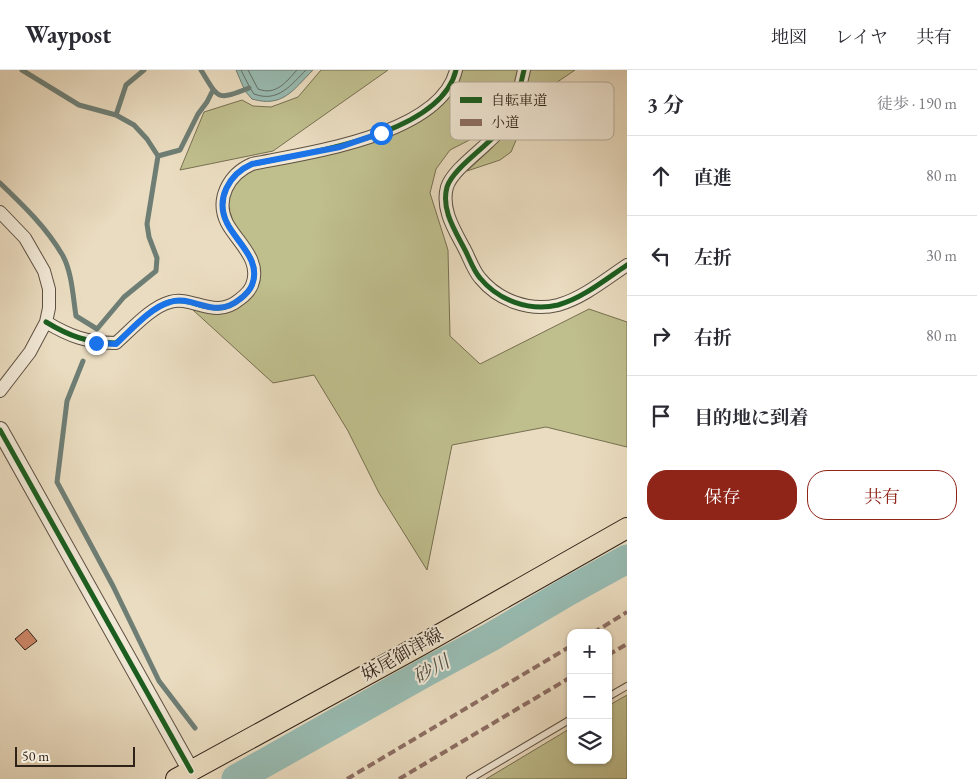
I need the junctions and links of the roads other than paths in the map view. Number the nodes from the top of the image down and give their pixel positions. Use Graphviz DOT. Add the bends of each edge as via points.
graph roads {
  1 [pos="456,70"];
  2 [pos="452,82"];
  3 [pos="450,87"];
  4 [pos="491,140"];
  5 [pos="0,212"];
  6 [pos="627,266"];
  7 [pos="46,322"];
  8 [pos="0,390"];
  9 [pos="0,430"];
  10 [pos="627,528"];
  11 [pos="627,686"];
  12 [pos="612,695"];
  13 [pos="567,722"];
  14 [pos="183,775"];
  15 [pos="470,779"];
  1 -- 2 [label="street"];
  3 -- 7 [label="street" via="446,94 419,115 381,133 340,147 252,164 232,178 222,199 224,212 227,223 251,259 254,272 252,285 234,304 208,308 172,301 158,307 116,344 96,343 65,334"];
  4 -- 6 [label="street" via="453,176 447,187 448,218 479,277 503,298 541,307 558,305 579,296"];
  5 -- 7 [label="street" via="25,238 44,271 49,308"];
  7 -- 8 [label="street" via="30,352"];
  9 -- 14 [label="street"];
  10 -- 14 [label="main road, 妹尾御津線"];
  11 -- 12 [label="lane"];
  13 -- 15 [label="lane"];
}
